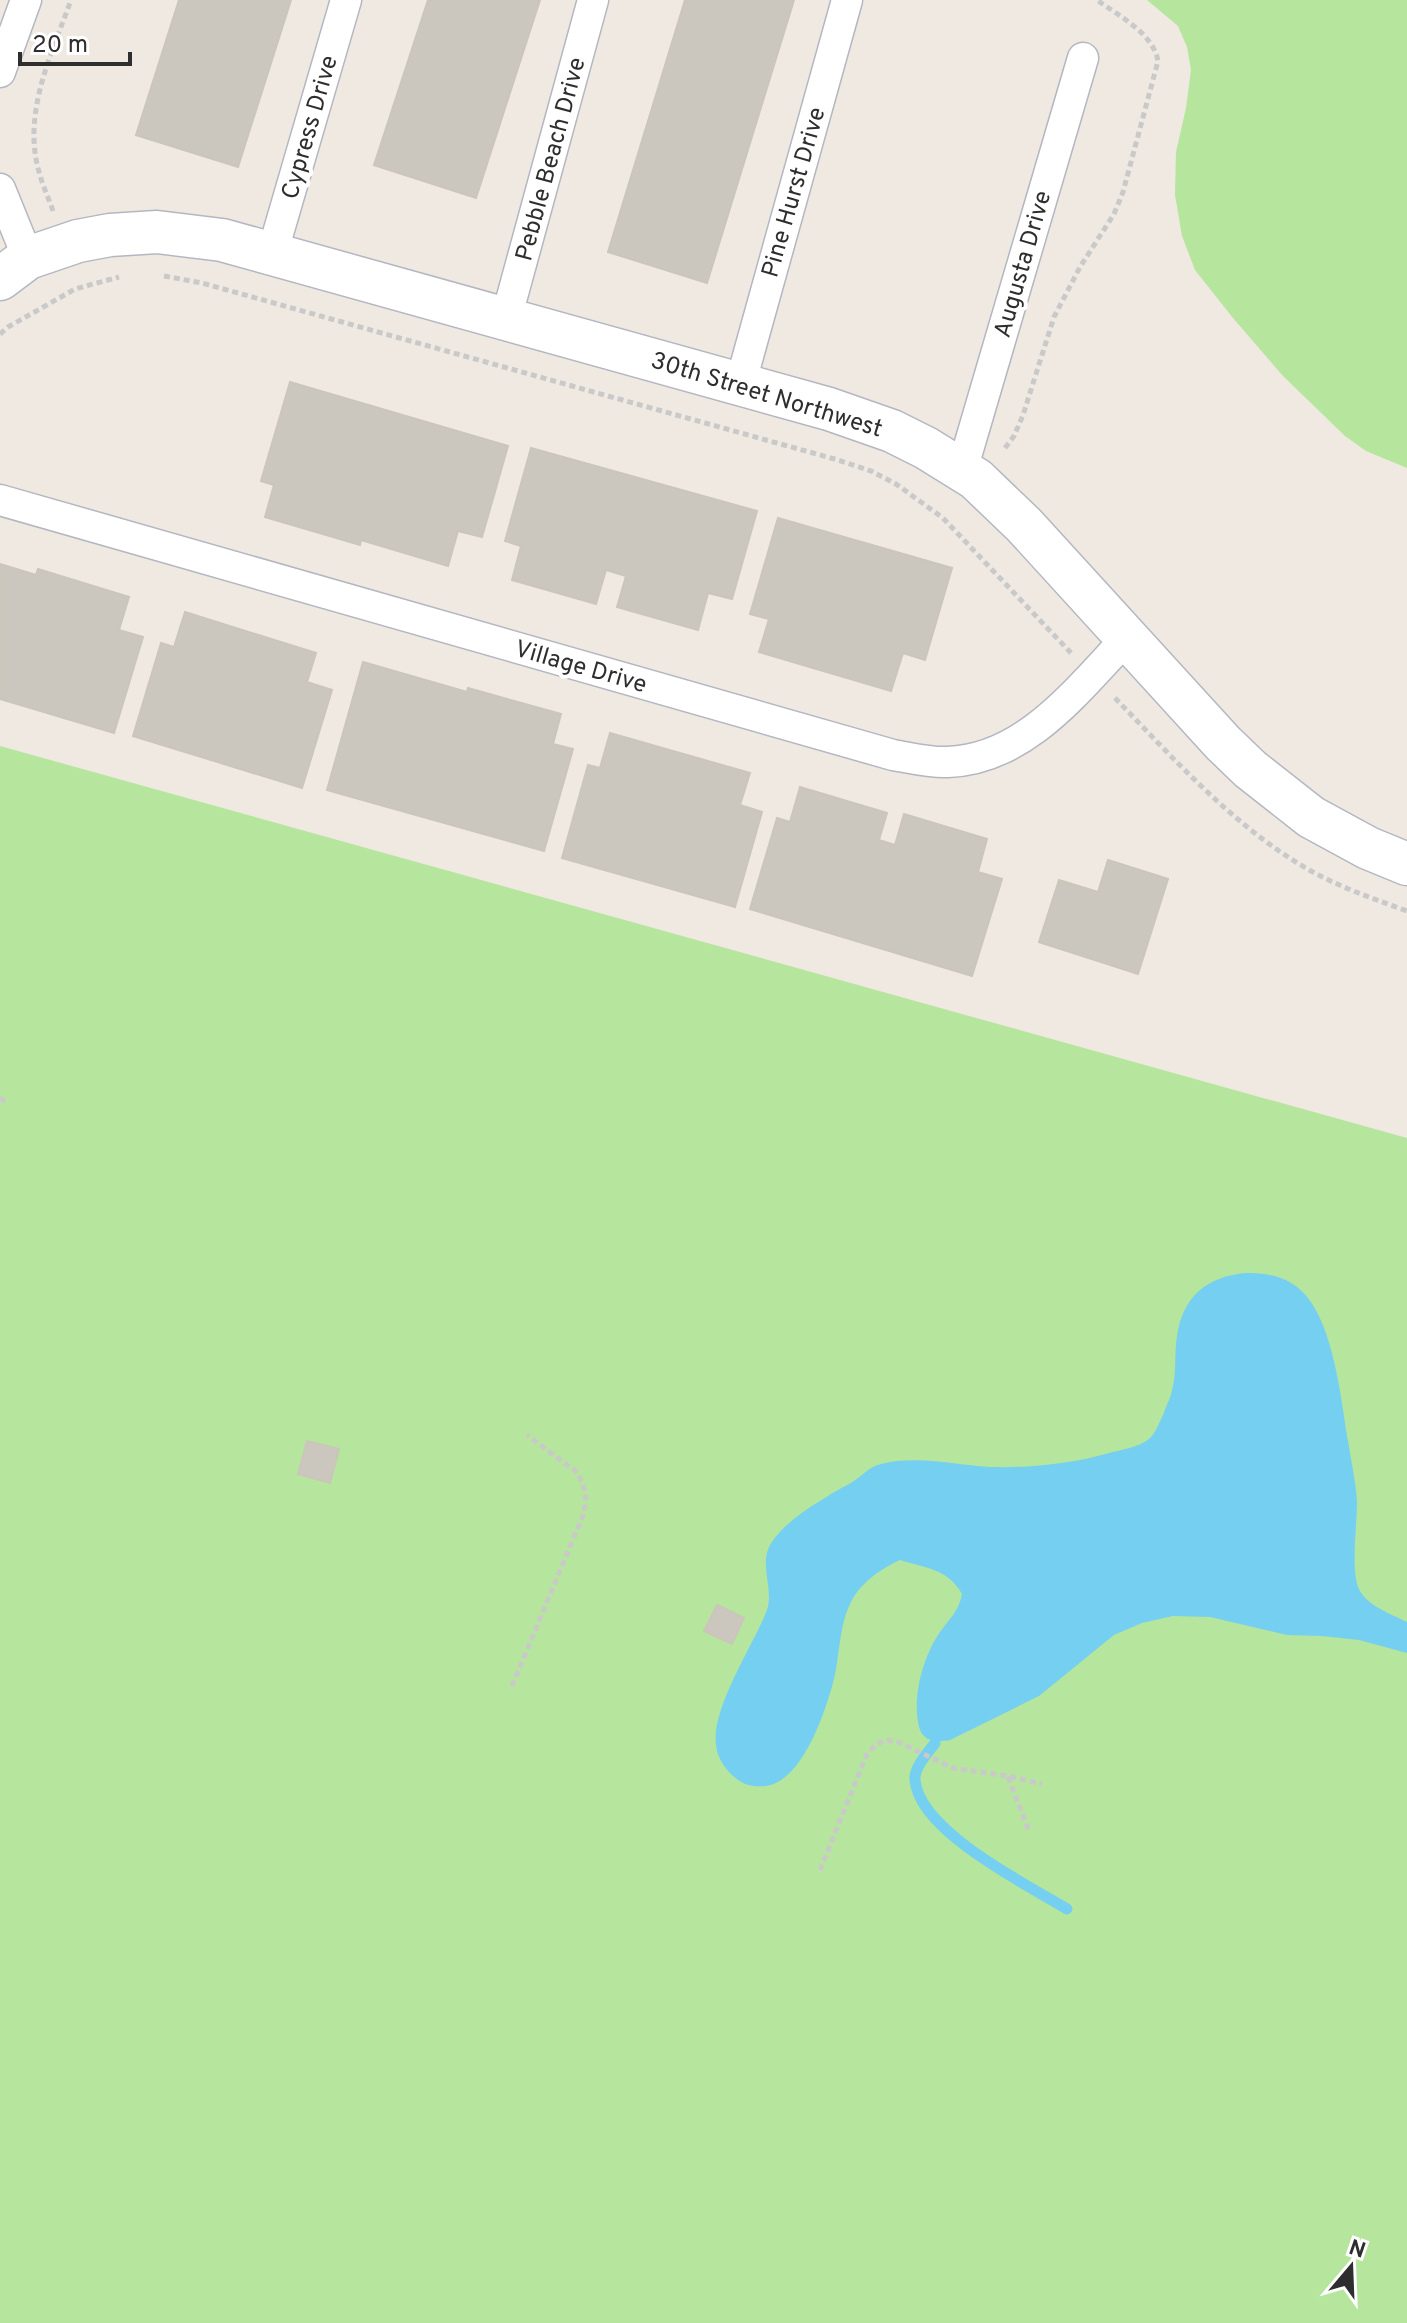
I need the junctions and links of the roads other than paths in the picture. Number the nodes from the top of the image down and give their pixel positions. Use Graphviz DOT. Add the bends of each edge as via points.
graph roads {
  1 [pos="26,0"];
  2 [pos="346,0"];
  3 [pos="593,0"];
  4 [pos="847,0"];
  5 [pos="1083,58"];
  6 [pos="0,72"];
  7 [pos="0,189"];
  8 [pos="272,254"];
  9 [pos="31,261"];
  10 [pos="506,319"];
  11 [pos="740,385"];
  12 [pos="969,475"];
  13 [pos="0,500"];
  14 [pos="1127,638"];
  15 [pos="1407,864"];
  1 -- 6 [label="street"];
  2 -- 8 [label="street, Cypress Drive"];
  3 -- 10 [label="street, Pebble Beach Drive"];
  4 -- 11 [label="street, Pine Hurst Drive"];
  5 -- 12 [label="street, Augusta Drive"];
  7 -- 9 [label="street"];
  8 -- 9 [label="street, 30th Street Northwest" via="222,240 157,232 110,235"];
  8 -- 10 [label="street, 30th Street Northwest"];
  10 -- 11 [label="street, 30th Street Northwest"];
  11 -- 12 [label="street, 30th Street Northwest" via="892,431"];
  12 -- 14 [label="street, 30th Street Northwest" via="1024,525"];
  13 -- 14 [label="street, Village Drive" via="878,751 945,763 971,760 1020,740 1048,719"];
  14 -- 15 [label="street, 30th Street Northwest" via="1266,783 1338,833"];
}
